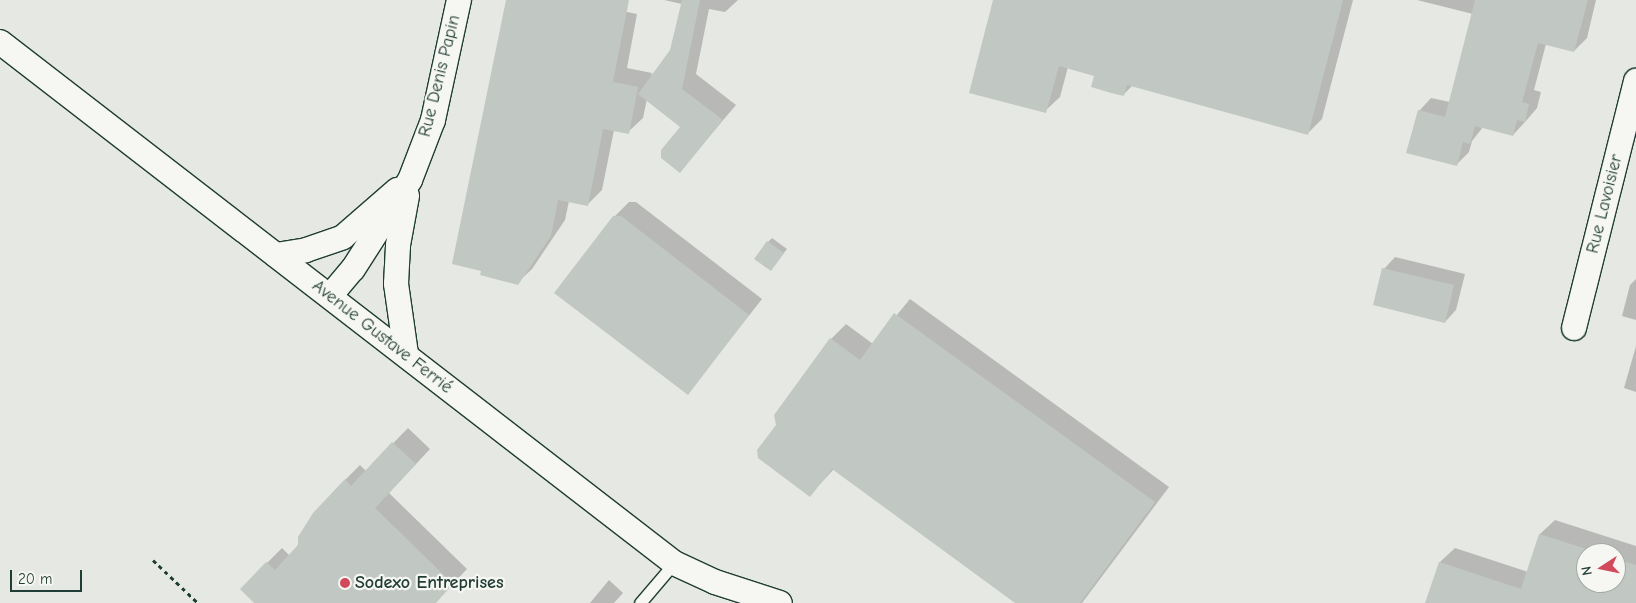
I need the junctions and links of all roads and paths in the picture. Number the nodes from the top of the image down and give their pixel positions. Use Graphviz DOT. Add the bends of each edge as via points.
graph roads {
  1 [pos="459,0"];
  2 [pos="0,42"];
  3 [pos="1636,81"];
  4 [pos="410,180"];
  5 [pos="276,255"];
  6 [pos="330,296"];
  7 [pos="1574,328"];
  8 [pos="406,354"];
  9 [pos="153,560"];
  10 [pos="674,562"];
  11 [pos="198,603"];
  12 [pos="640,603"];
  13 [pos="780,603"];
  1 -- 4 [label="street, Rue Denis Papin" via="433,120"];
  2 -- 5 [label="street, Avenue Gustave Ferrié"];
  3 -- 7 [label="street, Rue Lavoisier"];
  4 -- 5 [label="street, Rue Denis Papin" via="343,237 306,250"];
  4 -- 6 [label="street, Rue Denis Papin" via="353,269"];
  4 -- 8 [label="street, Rue Denis Papin" via="398,245 396,284"];
  5 -- 6 [label="street, Avenue Gustave Ferrié"];
  6 -- 8 [label="street, Avenue Gustave Ferrié"];
  8 -- 10 [label="street, Avenue Gustave Ferrié"];
  9 -- 11 [label="path"];
  10 -- 12 [label="lane"];
  10 -- 13 [label="street, Avenue Gustave Ferrié" via="715,582"];
}
